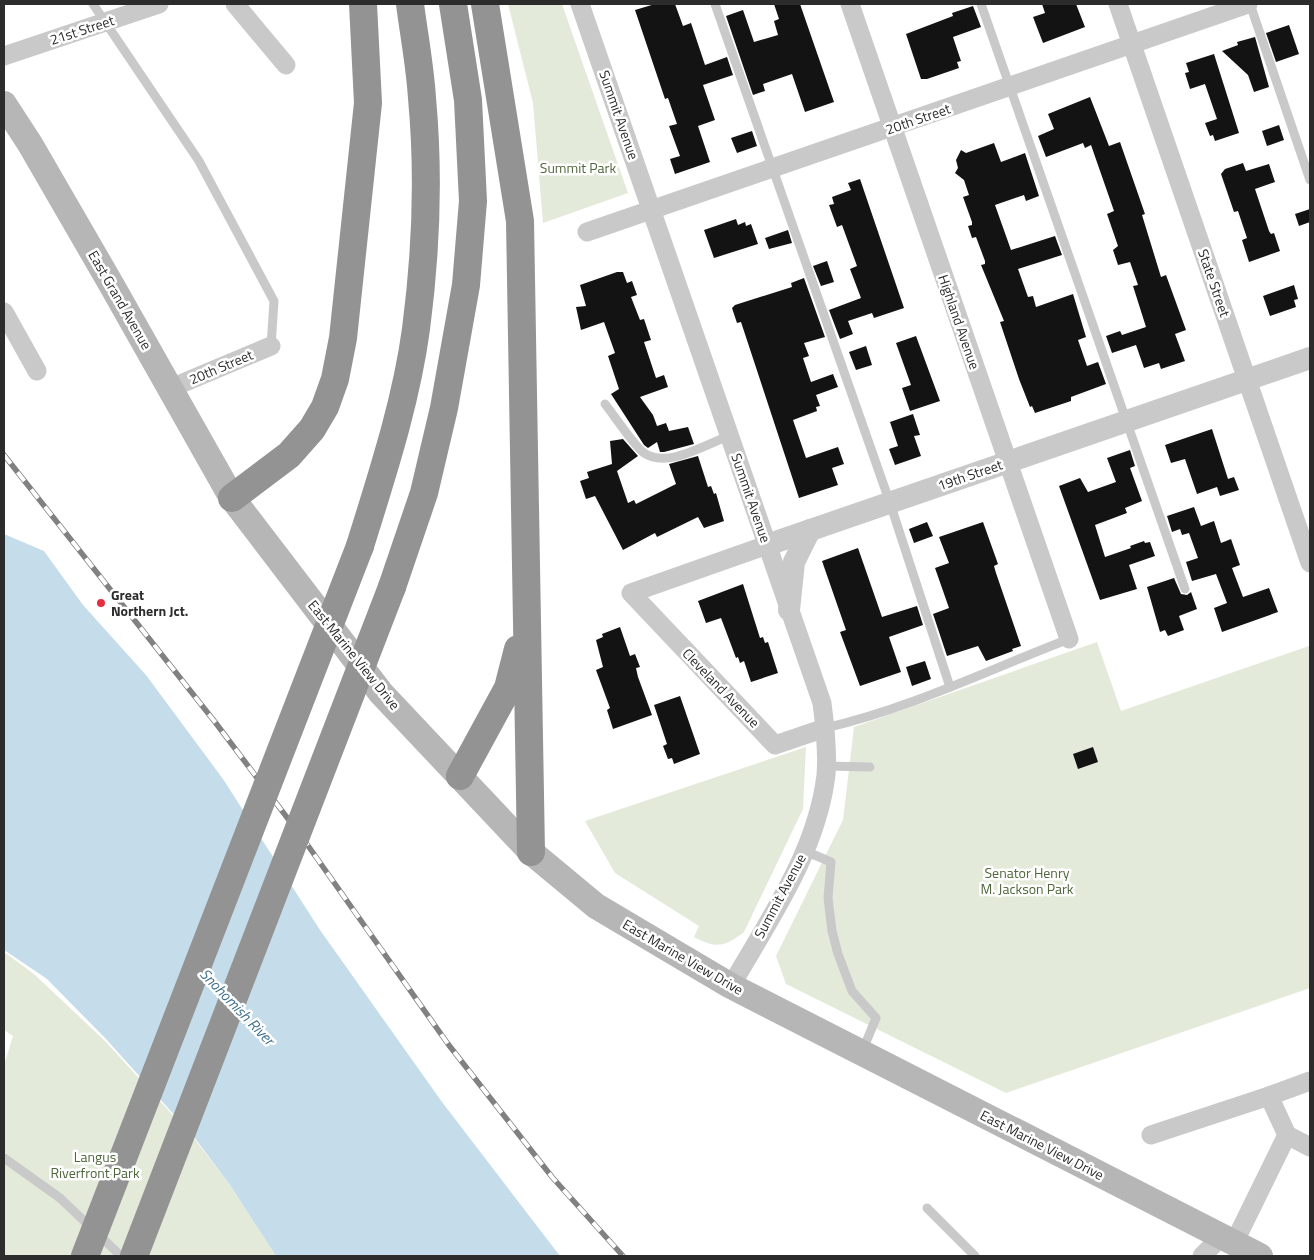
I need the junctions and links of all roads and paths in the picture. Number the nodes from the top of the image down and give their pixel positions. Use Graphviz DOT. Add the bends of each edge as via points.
graph roads {
  1 [pos="93,4"];
  2 [pos="159,4"];
  3 [pos="235,4"];
  4 [pos="363,4"];
  5 [pos="410,4"];
  6 [pos="453,4"];
  7 [pos="485,4"];
  8 [pos="580,4"];
  9 [pos="715,4"];
  10 [pos="850,4"];
  11 [pos="981,4"];
  12 [pos="1118,4"];
  13 [pos="1249,4"];
  14 [pos="107,21"];
  15 [pos="1132,44"];
  16 [pos="4,56"];
  17 [pos="286,65"];
  18 [pos="1010,87"];
  19 [pos="4,104"];
  20 [pos="892,128"];
  21 [pos="772,170"];
  22 [pos="1310,180"];
  23 [pos="652,211"];
  24 [pos="587,232"];
  25 [pos="4,312"];
  26 [pos="271,346"];
  27 [pos="1310,358"];
  28 [pos="37,371"];
  29 [pos="1248,380"];
  30 [pos="171,388"];
  31 [pos="605,404"];
  32 [pos="1126,421"];
  33 [pos="729,436"];
  34 [pos="1007,463"];
  35 [pos="232,498"];
  36 [pos="890,503"];
  37 [pos="810,530"];
  38 [pos="767,545"];
  39 [pos="1310,563"];
  40 [pos="1185,588"];
  41 [pos="631,593"];
  42 [pos="789,610"];
  43 [pos="526,619"];
  44 [pos="1069,639"];
  45 [pos="950,686"];
  46 [pos="825,728"];
  47 [pos="826,766"];
  48 [pos="870,766"];
  49 [pos="460,776"];
  50 [pos="805,851"];
  51 [pos="531,852"];
  52 [pos="731,986"];
  53 [pos="862,1054"];
  54 [pos="1310,1081"];
  55 [pos="1269,1096"];
  56 [pos="1151,1135"];
  57 [pos="1287,1135"];
  58 [pos="1310,1147"];
  59 [pos="4,1158"];
  60 [pos="927,1208"];
  61 [pos="1228,1240"];
  62 [pos="85,1256"];
  63 [pos="121,1256"];
  64 [pos="134,1256"];
  65 [pos="975,1256"];
  66 [pos="1202,1256"];
  67 [pos="1260,1256"];
  1 -- 14 [label="lane"];
  2 -- 14 [label="street, 21st Street"];
  3 -- 17 [label="street"];
  4 -- 35 [label="highway" via="368,103 343,338 335,379 325,407 312,429 289,455"];
  5 -- 62 [label="highway, bridge" via="423,106 423,254 416,330 390,448 360,546"];
  6 -- 64 [label="highway, bridge" via="468,100 473,201 466,285 444,408 424,493 392,587"];
  7 -- 43 [label="highway" via="520,221"];
  8 -- 23 [label="street, Summit Avenue"];
  9 -- 21 [label="lane"];
  10 -- 20 [label="street, Highland Avenue"];
  11 -- 18 [label="lane"];
  12 -- 15 [label="street, State Street"];
  13 -- 15 [label="street, 20th Street"];
  13 -- 22 [label="lane"];
  14 -- 16 [label="street, 21st Street"];
  14 -- 26 [label="lane" via="199,161 274,301"];
  15 -- 18 [label="street, 20th Street"];
  15 -- 29 [label="street, State Street"];
  18 -- 20 [label="street, 20th Street"];
  18 -- 32 [label="lane"];
  19 -- 30 [label="main road, East Grand Avenue"];
  20 -- 21 [label="street, 20th Street"];
  20 -- 34 [label="street, Highland Avenue"];
  21 -- 23 [label="street, 20th Street"];
  21 -- 36 [label="lane"];
  23 -- 24 [label="street, 20th Street"];
  23 -- 33 [label="street, Summit Avenue"];
  25 -- 28 [label="street"];
  26 -- 30 [label="street, 20th Street"];
  27 -- 29 [label="street, 19th Street"];
  29 -- 32 [label="street, 19th Street"];
  29 -- 39 [label="street, State Street"];
  30 -- 35 [label="main road, East Grand Avenue"];
  31 -- 33 [label="lane" via="643,453 655,457 678,455"];
  32 -- 34 [label="street, 19th Street"];
  32 -- 40 [label="lane"];
  33 -- 38 [label="street, Summit Avenue"];
  34 -- 36 [label="street, 19th Street"];
  34 -- 44 [label="street, Highland Avenue"];
  35 -- 49 [label="main road, East Marine View Drive" via="382,693"];
  36 -- 37 [label="street, 19th Street"];
  36 -- 45 [label="lane"];
  37 -- 38 [label="street, 19th Street"];
  37 -- 42 [label="street" via="794,562"];
  38 -- 41 [label="street, 19th Street"];
  38 -- 42 [label="street, Summit Avenue"];
  41 -- 46 [label="street, Cleveland Avenue" via="775,745"];
  42 -- 46 [label="street, Summit Avenue" via="822,703"];
  43 -- 49 [label="highway" via="508,688"];
  43 -- 51 [label="highway"];
  44 -- 45 [label="lane"];
  45 -- 46 [label="lane" via="854,721"];
  46 -- 47 [label="street, Summit Avenue"];
  47 -- 48 [label="lane"];
  47 -- 50 [label="street, Summit Avenue" via="816,817"];
  49 -- 51 [label="main road, East Marine View Drive"];
  50 -- 52 [label="street, Summit Avenue"];
  50 -- 53 [label="lane" via="831,862 828,898 838,954 852,991 876,1018"];
  51 -- 52 [label="main road, East Marine View Drive" via="596,906"];
  52 -- 53 [label="main road, East Marine View Drive"];
  53 -- 61 [label="main road, East Marine View Drive"];
  54 -- 55 [label="street"];
  55 -- 56 [label="street"];
  55 -- 57 [label="street"];
  57 -- 58 [label="street"];
  57 -- 61 [label="street"];
  59 -- 63 [label="lane" via="60,1198"];
  60 -- 65 [label="lane"];
  61 -- 66 [label="street"];
  61 -- 67 [label="main road, East Marine View Drive"];
}
